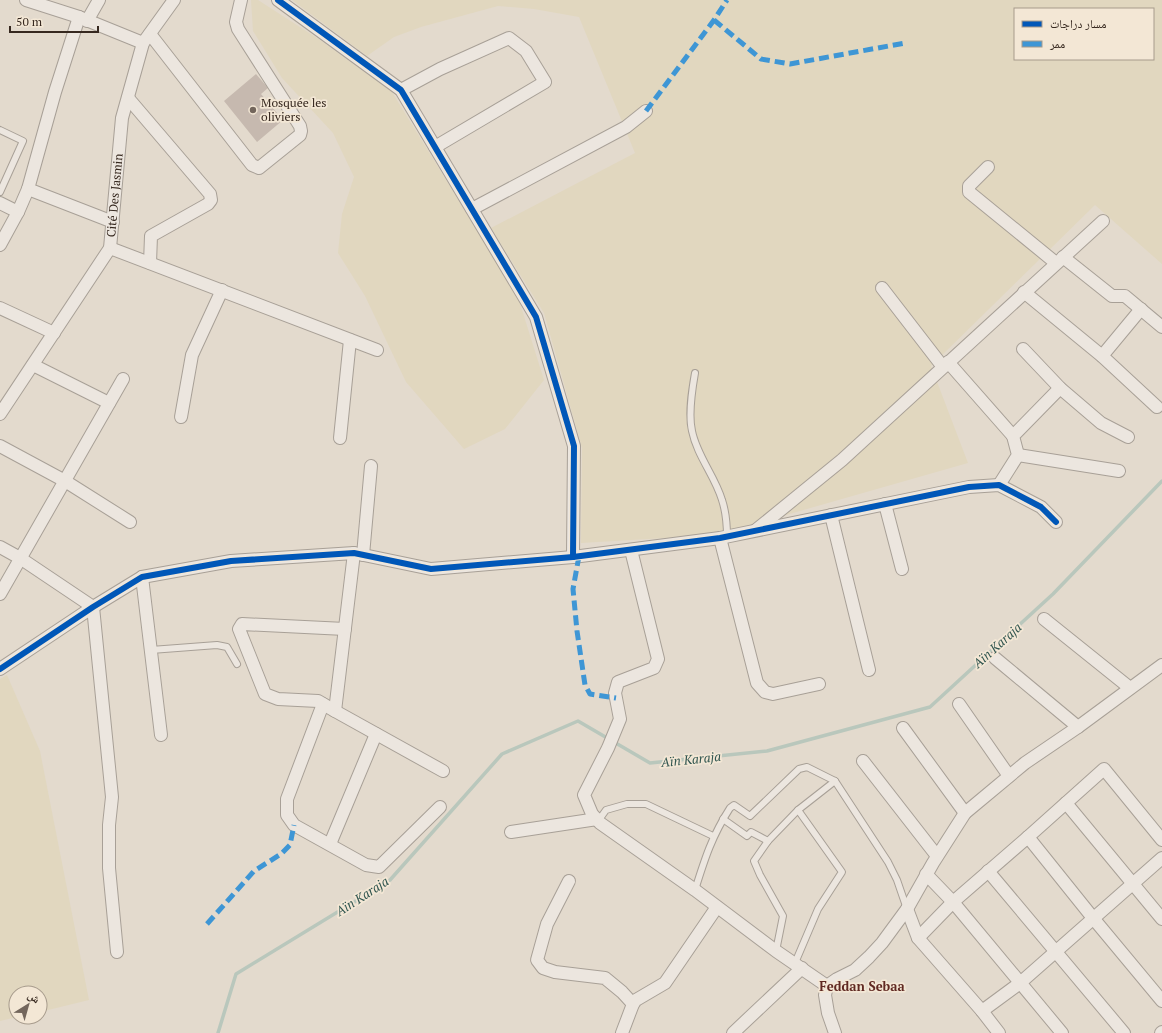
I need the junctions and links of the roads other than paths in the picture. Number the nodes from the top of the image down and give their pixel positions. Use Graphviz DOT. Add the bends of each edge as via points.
graph roads {
  1 [pos="26,0"];
  2 [pos="99,0"];
  3 [pos="174,0"];
  4 [pos="241,0"];
  5 [pos="278,0"];
  6 [pos="83,19"];
  7 [pos="146,39"];
  8 [pos="401,90"];
  9 [pos="128,98"];
  10 [pos="646,111"];
  11 [pos="0,130"];
  12 [pos="435,148"];
  13 [pos="988,167"];
  14 [pos="28,189"];
  15 [pos="0,192"];
  16 [pos="0,203"];
  17 [pos="472,209"];
  18 [pos="18,212"];
  19 [pos="1103,221"];
  20 [pos="113,222"];
  21 [pos="0,245"];
  22 [pos="110,248"];
  23 [pos="1059,260"];
  24 [pos="150,263"];
  25 [pos="882,288"];
  26 [pos="222,290"];
  27 [pos="1024,292"];
  28 [pos="0,308"];
  29 [pos="1141,309"];
  30 [pos="1162,327"];
  31 [pos="54,333"];
  32 [pos="350,340"];
  33 [pos="1023,349"];
  34 [pos="377,350"];
  35 [pos="1102,356"];
  36 [pos="946,364"];
  37 [pos="33,365"];
  38 [pos="695,373"];
  39 [pos="123,379"];
  40 [pos="1060,388"];
  41 [pos="109,403"];
  42 [pos="1157,407"];
  43 [pos="0,414"];
  44 [pos="181,417"];
  45 [pos="1014,436"];
  46 [pos="1128,437"];
  47 [pos="340,438"];
  48 [pos="0,446"];
  49 [pos="1018,456"];
  50 [pos="371,466"];
  51 [pos="1119,471"];
  52 [pos="65,481"];
  53 [pos="999,485"];
  54 [pos="885,504"];
  55 [pos="831,516"];
  56 [pos="130,522"];
  57 [pos="1056,522"];
  58 [pos="755,531"];
  59 [pos="724,537"];
  60 [pos="0,547"];
  61 [pos="631,550"];
  62 [pos="358,554"];
  63 [pos="573,557"];
  64 [pos="20,558"];
  65 [pos="902,569"];
  66 [pos="142,578"];
  67 [pos="0,594"];
  68 [pos="93,607"];
  69 [pos="1044,619"];
  70 [pos="345,629"];
  71 [pos="151,650"];
  72 [pos="995,658"];
  73 [pos="237,664"];
  74 [pos="1162,665"];
  75 [pos="0,669"];
  76 [pos="869,670"];
  77 [pos="819,684"];
  78 [pos="1130,688"];
  79 [pos="323,704"];
  80 [pos="959,704"];
  81 [pos="335,712"];
  82 [pos="1078,727"];
  83 [pos="903,728"];
  84 [pos="376,734"];
  85 [pos="161,735"];
  86 [pos="863,760"];
  87 [pos="443,771"];
  88 [pos="1009,776"];
  89 [pos="835,781"];
  90 [pos="1066,803"];
  91 [pos="440,807"];
  92 [pos="798,810"];
  93 [pos="965,813"];
  94 [pos="722,819"];
  95 [pos="599,821"];
  96 [pos="511,832"];
  97 [pos="714,836"];
  98 [pos="1028,837"];
  99 [pos="1162,840"];
  100 [pos="768,841"];
  101 [pos="330,844"];
  102 [pos="937,856"];
  103 [pos="1162,858"];
  104 [pos="988,871"];
  105 [pos="926,874"];
  106 [pos="569,881"];
  107 [pos="1133,882"];
  108 [pos="695,890"];
  109 [pos="953,902"];
  110 [pos="717,907"];
  111 [pos="906,909"];
  112 [pos="1093,918"];
  113 [pos="1162,919"];
  114 [pos="918,938"];
  115 [pos="776,951"];
  116 [pos="117,952"];
  117 [pos="1057,952"];
  118 [pos="799,966"];
  119 [pos="1020,983"];
  120 [pos="827,986"];
  121 [pos="1162,1001"];
  122 [pos="633,1004"];
  123 [pos="982,1011"];
  124 [pos="622,1033"];
  125 [pos="733,1033"];
  126 [pos="835,1033"];
  127 [pos="999,1033"];
  128 [pos="1062,1033"];
  129 [pos="1124,1033"];
  1 -- 6 [label="street"];
  2 -- 6 [label="street"];
  3 -- 7 [label="street, Cité Des Jasmin"];
  4 -- 7 [label="street" via="236,22 238,28 301,131 300,135 259,168 252,165"];
  5 -- 8 [label="street"];
  6 -- 7 [label="street"];
  6 -- 14 [label="street" via="55,92"];
  7 -- 9 [label="street, Cité Des Jasmin"];
  8 -- 12 [label="street"];
  8 -- 12 [label="street" via="440,69 509,38 526,51 545,82"];
  9 -- 20 [label="street, Cité Des Jasmin" via="122,118"];
  9 -- 24 [label="street" via="210,194 211,200 151,236"];
  10 -- 17 [label="street" via="626,127"];
  11 -- 15 [label="lane" via="23,141"];
  12 -- 17 [label="street"];
  13 -- 23 [label="street" via="969,186 969,192"];
  14 -- 18 [label="street"];
  14 -- 20 [label="street"];
  16 -- 18 [label="street"];
  17 -- 63 [label="street" via="536,317 574,446"];
  18 -- 21 [label="street"];
  19 -- 23 [label="street"];
  20 -- 22 [label="street, Cité Des Jasmin"];
  22 -- 24 [label="street"];
  22 -- 31 [label="street, Cité Des Jasmin"];
  23 -- 27 [label="street"];
  23 -- 29 [label="street" via="1112,296 1125,296"];
  24 -- 26 [label="street"];
  25 -- 36 [label="street"];
  26 -- 32 [label="street"];
  26 -- 44 [label="street" via="192,355"];
  27 -- 35 [label="street"];
  27 -- 36 [label="street"];
  28 -- 31 [label="street"];
  29 -- 30 [label="street"];
  29 -- 35 [label="street"];
  31 -- 37 [label="street, Cité Des Jasmin"];
  32 -- 34 [label="street"];
  32 -- 47 [label="street"];
  33 -- 40 [label="street"];
  35 -- 42 [label="street"];
  36 -- 45 [label="street"];
  36 -- 58 [label="street" via="842,460"];
  37 -- 41 [label="street"];
  37 -- 43 [label="street, Cité Des Jasmin"];
  38 -- 59 [label="lane" via="691,397 692,430 698,451 722,499 726,514"];
  39 -- 41 [label="street"];
  40 -- 45 [label="street"];
  40 -- 46 [label="street" via="1101,423"];
  41 -- 52 [label="street"];
  45 -- 49 [label="street"];
  48 -- 52 [label="street"];
  49 -- 51 [label="street"];
  49 -- 53 [label="street"];
  50 -- 62 [label="street"];
  52 -- 56 [label="street"];
  52 -- 64 [label="street"];
  53 -- 54 [label="street" via="969,487"];
  53 -- 57 [label="street" via="1042,507"];
  54 -- 55 [label="street"];
  54 -- 65 [label="street"];
  55 -- 58 [label="street"];
  55 -- 76 [label="street"];
  58 -- 59 [label="street"];
  59 -- 61 [label="street"];
  59 -- 77 [label="street" via="757,683 765,692 773,694"];
  60 -- 64 [label="street"];
  61 -- 63 [label="street"];
  61 -- 95 [label="street" via="658,659 654,668 618,682 615,693 619,724 584,795 592,814"];
  62 -- 63 [label="street" via="431,569"];
  62 -- 66 [label="street" via="231,561"];
  62 -- 70 [label="street"];
  64 -- 67 [label="street"];
  64 -- 68 [label="street"];
  66 -- 68 [label="street"];
  66 -- 71 [label="street"];
  68 -- 75 [label="street"];
  68 -- 116 [label="street" via="112,797 109,868"];
  69 -- 78 [label="street"];
  70 -- 79 [label="street" via="242,624 239,629 265,694 278,699 318,701"];
  70 -- 81 [label="street"];
  71 -- 73 [label="lane" via="217,645 227,647"];
  71 -- 85 [label="street"];
  72 -- 82 [label="street"];
  74 -- 78 [label="street"];
  78 -- 82 [label="street"];
  79 -- 81 [label="street"];
  79 -- 101 [label="street" via="287,798 287,815 294,824"];
  80 -- 88 [label="street"];
  81 -- 84 [label="street"];
  82 -- 88 [label="street"];
  83 -- 93 [label="street"];
  84 -- 87 [label="street"];
  84 -- 101 [label="street"];
  86 -- 102 [label="street"];
  88 -- 93 [label="street"];
  89 -- 92 [label="lane"];
  89 -- 94 [label="lane" via="807,767 799,769 750,816 734,805"];
  89 -- 111 [label="lane" via="888,862"];
  90 -- 98 [label="street"];
  90 -- 99 [label="street" via="1104,769"];
  90 -- 107 [label="street"];
  91 -- 101 [label="street" via="379,867 366,865"];
  92 -- 100 [label="lane"];
  92 -- 118 [label="lane" via="842,872 818,909"];
  93 -- 102 [label="street"];
  94 -- 97 [label="lane"];
  94 -- 100 [label="lane" via="747,836 751,832"];
  95 -- 96 [label="street"];
  95 -- 97 [label="lane" via="606,810 627,804 646,804"];
  95 -- 108 [label="street"];
  97 -- 108 [label="lane" via="704,858"];
  98 -- 104 [label="street"];
  98 -- 112 [label="street"];
  100 -- 115 [label="lane" via="754,861 783,916"];
  102 -- 105 [label="street"];
  103 -- 107 [label="street"];
  104 -- 109 [label="street"];
  104 -- 117 [label="street"];
  105 -- 109 [label="street"];
  105 -- 111 [label="street"];
  106 -- 122 [label="street" via="547,924 537,960 543,968 556,972 605,978"];
  107 -- 112 [label="street"];
  107 -- 113 [label="street"];
  108 -- 110 [label="street"];
  109 -- 114 [label="street"];
  109 -- 119 [label="street"];
  110 -- 115 [label="street"];
  110 -- 122 [label="street" via="665,983"];
  111 -- 114 [label="street"];
  111 -- 120 [label="street" via="869,957 855,970"];
  112 -- 117 [label="street"];
  112 -- 121 [label="street"];
  114 -- 123 [label="street"];
  115 -- 118 [label="street"];
  117 -- 119 [label="street"];
  117 -- 129 [label="street"];
  118 -- 120 [label="street"];
  118 -- 125 [label="street"];
  119 -- 123 [label="street"];
  119 -- 128 [label="street"];
  120 -- 126 [label="street" via="824,995"];
  122 -- 124 [label="street"];
  123 -- 127 [label="street"];
}
